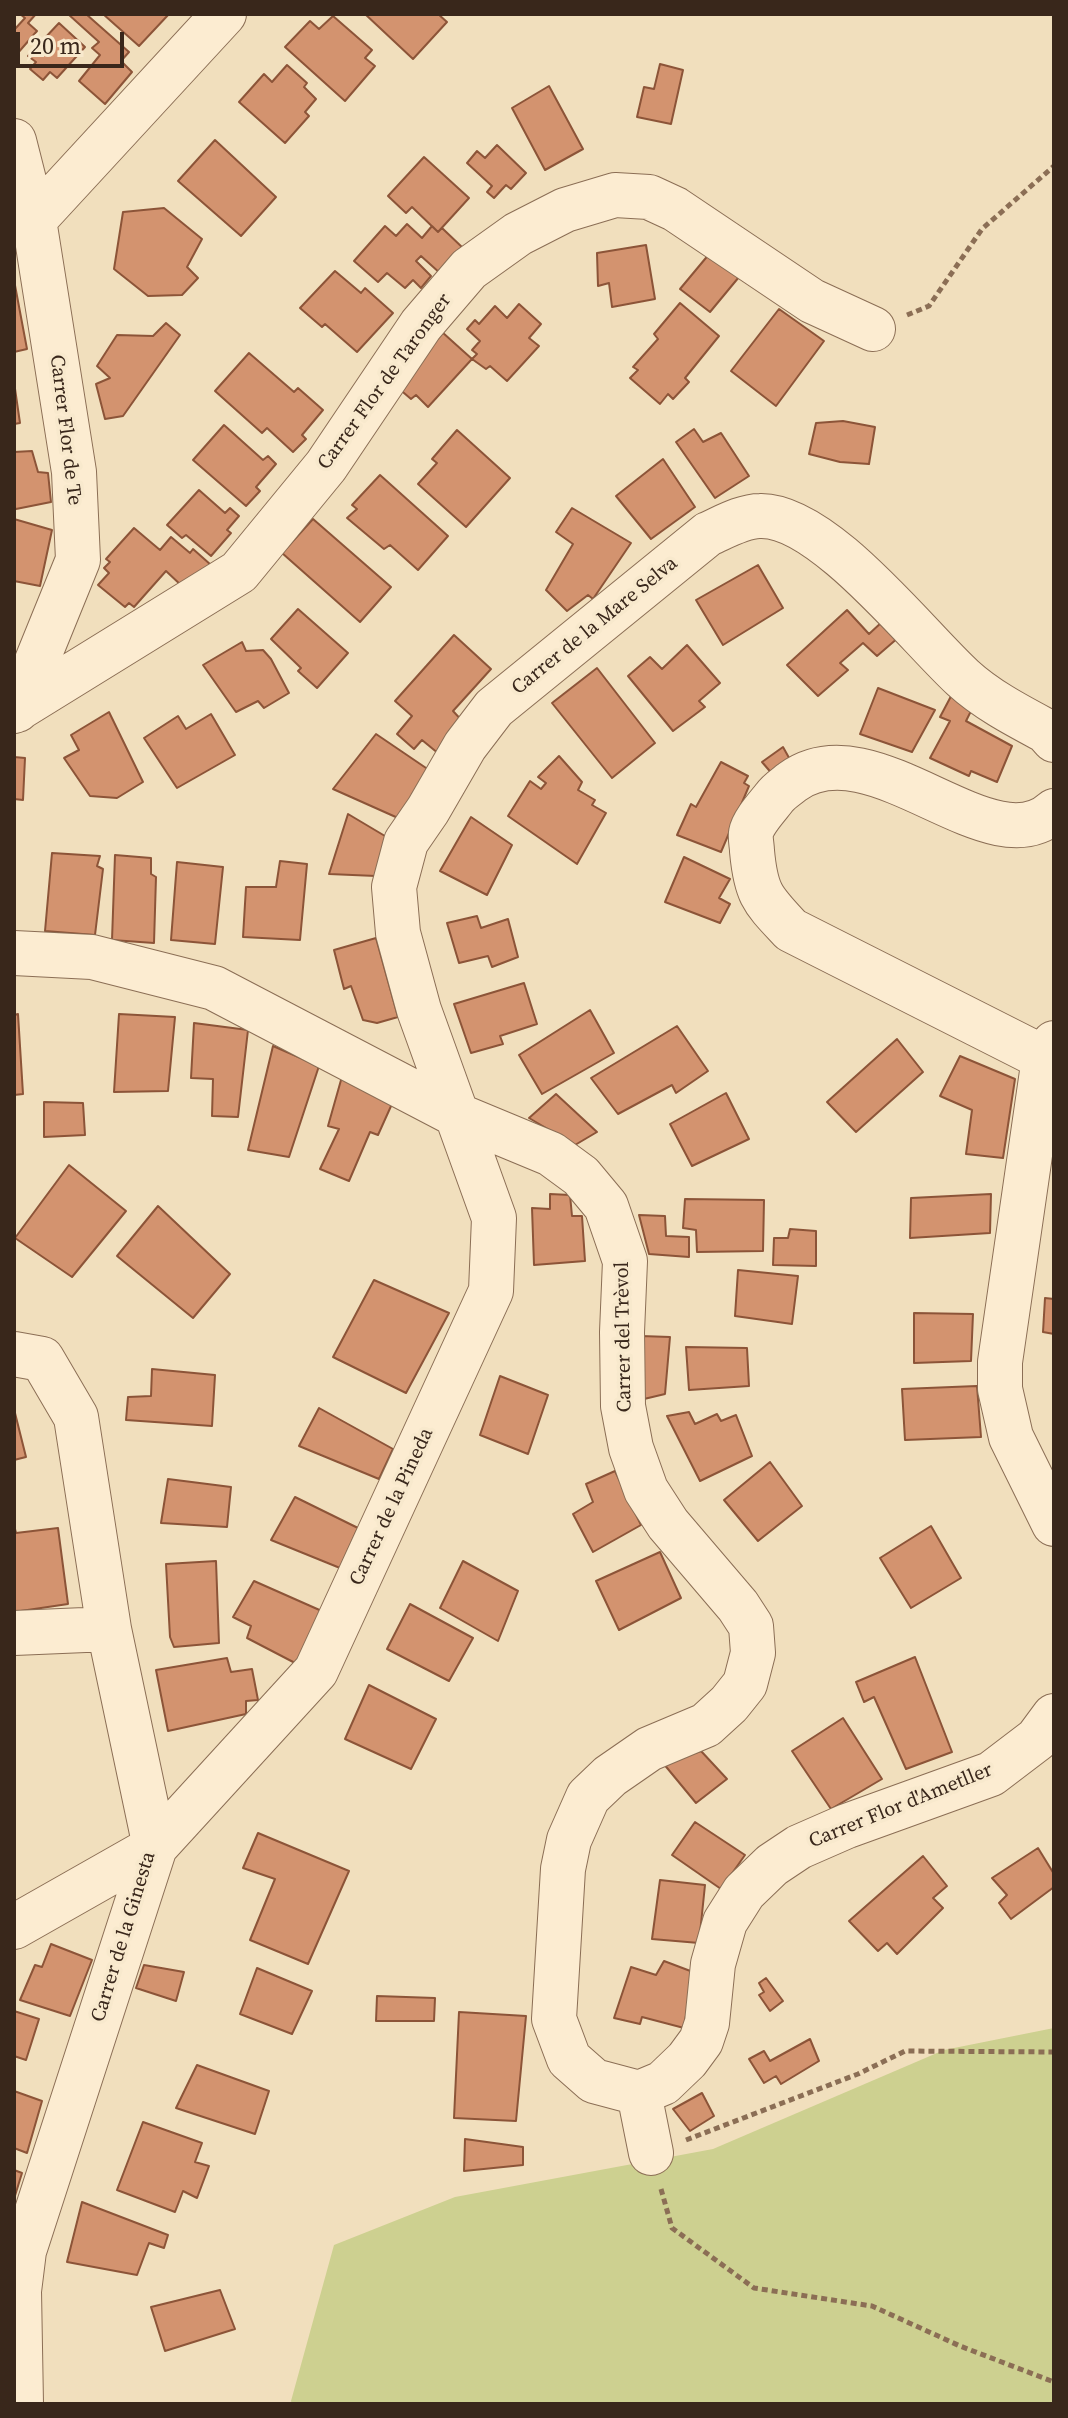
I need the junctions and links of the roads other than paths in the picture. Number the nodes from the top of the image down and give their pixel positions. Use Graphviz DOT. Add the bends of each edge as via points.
graph roads {
  1 [pos="224,14"];
  2 [pos="14,141"];
  3 [pos="34,220"];
  4 [pos="873,329"];
  5 [pos="16,711"];
  6 [pos="1054,740"];
  7 [pos="1054,811"];
  8 [pos="14,953"];
  9 [pos="1049,1051"];
  10 [pos="457,1115"];
  11 [pos="14,1354"];
  12 [pos="1054,1524"];
  13 [pos="109,1629"];
  14 [pos="14,1633"];
  15 [pos="1054,1716"];
  16 [pos="155,1847"];
  17 [pos="14,1927"];
  18 [pos="639,2093"];
  19 [pos="651,2153"];
  20 [pos="21,2404"];
  1 -- 3 [label="street"];
  2 -- 3 [label="street, Carrer Flor de Te"];
  3 -- 5 [label="street, Carrer Flor de Te" via="74,472 78,560"];
  4 -- 5 [label="street, Carrer Flor de Taronger" via="812,301 649,197 615,195 565,210 518,234 469,269 421,325 326,466 239,572"];
  6 -- 10 [label="street, Carrer de la Mare Selva" via="965,680 839,554 805,530 761,516 708,534 494,708 406,842 394,887 398,933"];
  7 -- 9 [label="street" via="1043,821 1020,827 996,823 879,774 837,767 806,772 777,793 751,832 761,897 791,930"];
  8 -- 10 [label="street, Carrer del Trèvol" via="92,957 214,988"];
  9 -- 12 [label="street" via="1000,1389 1011,1437"];
  10 -- 16 [label="street, Carrer de la Pineda" via="494,1218 491,1291 316,1671"];
  10 -- 18 [label="street, Carrer del Trèvol" via="551,1154 581,1176 606,1206 625,1261 623,1406 631,1448 646,1490 668,1524 751,1626 753,1653 745,1684 729,1704 706,1725 649,1749 610,1776 588,1797 569,1840 554,2019 569,2059 594,2081"];
  11 -- 13 [label="street, Carrer de la Ginesta" via="42,1359 76,1417"];
  13 -- 14 [label="street"];
  13 -- 16 [label="street, Carrer de la Ginesta"];
  15 -- 18 [label="street, Carrer Flor d'Ametller" via="1037,1739 991,1774 847,1826 772,1865 744,1892 725,1922 701,2041 663,2083"];
  16 -- 17 [label="street"];
  16 -- 20 [label="street, Carrer de la Ginesta" via="24,2251 19,2291"];
  18 -- 19 [label="street"];
}
